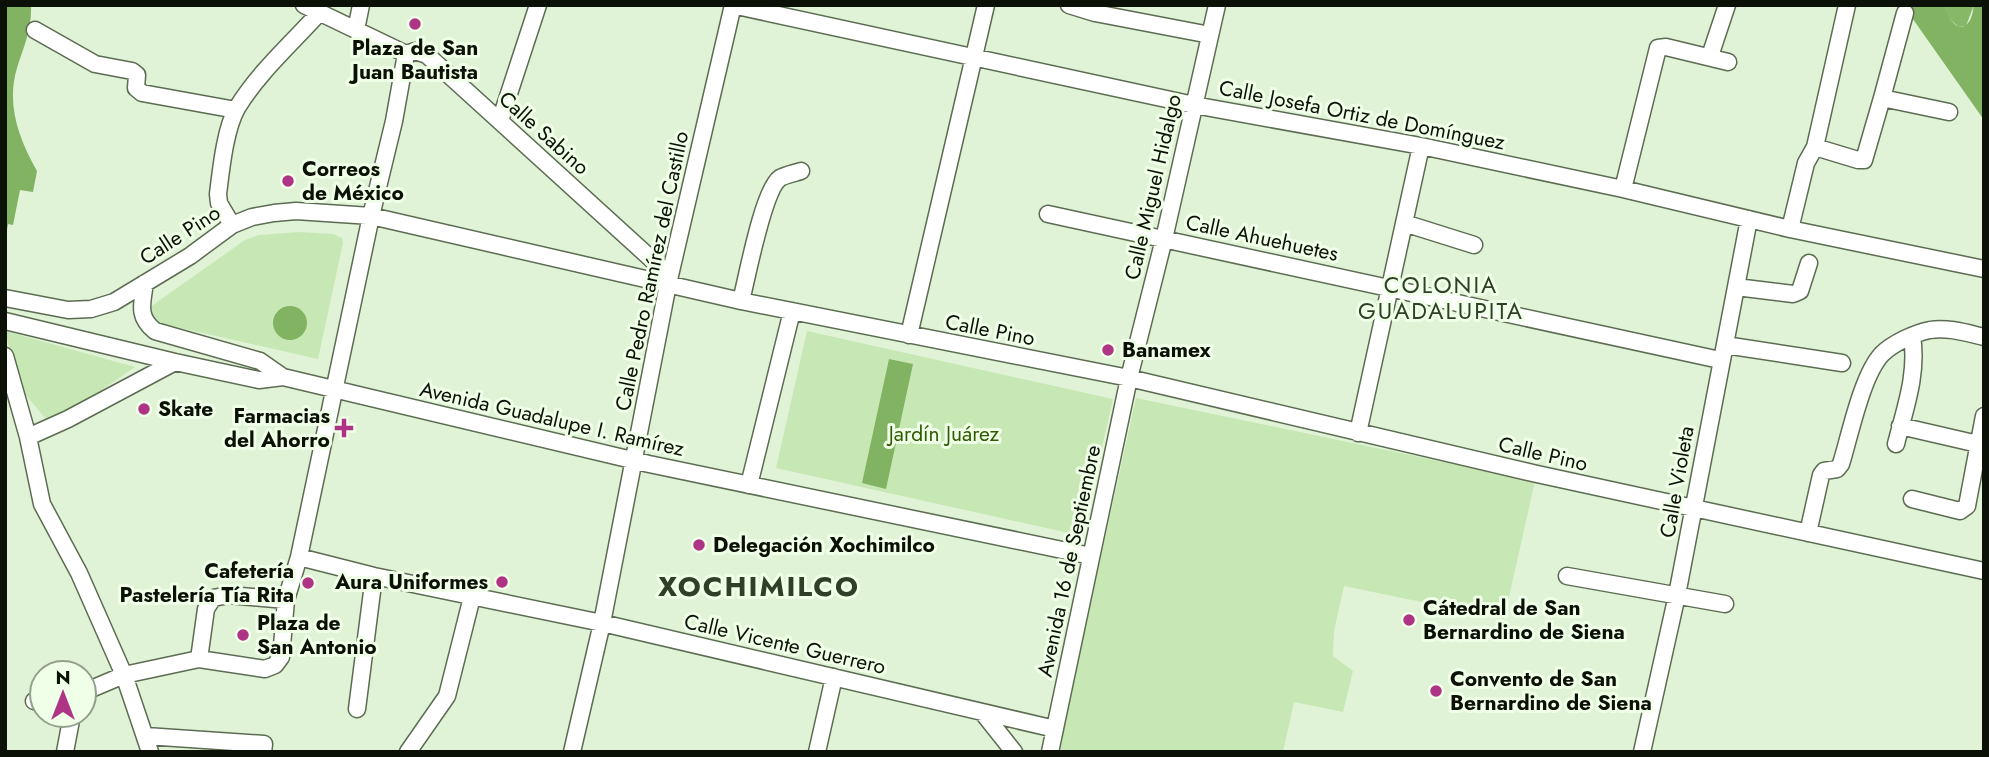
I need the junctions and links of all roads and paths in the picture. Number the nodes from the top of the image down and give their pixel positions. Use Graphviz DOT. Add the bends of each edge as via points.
graph roads {
  1 [pos="304,5"];
  2 [pos="361,5"];
  3 [pos="538,5"];
  4 [pos="733,5"];
  5 [pos="986,5"];
  6 [pos="1069,5"];
  7 [pos="1217,5"];
  8 [pos="1727,5"];
  9 [pos="1847,5"];
  10 [pos="1096,9"];
  11 [pos="319,13"];
  12 [pos="1905,13"];
  13 [pos="35,30"];
  14 [pos="356,30"];
  15 [pos="1210,35"];
  16 [pos="406,54"];
  17 [pos="1710,56"];
  18 [pos="975,57"];
  19 [pos="1728,62"];
  20 [pos="1882,98"];
  21 [pos="1194,104"];
  22 [pos="236,110"];
  23 [pos="1949,112"];
  24 [pos="500,121"];
  25 [pos="1421,146"];
  26 [pos="1815,147"];
  27 [pos="801,171"];
  28 [pos="1623,189"];
  29 [pos="1048,214"];
  30 [pos="371,216"];
  31 [pos="1749,219"];
  32 [pos="1404,223"];
  33 [pos="232,225"];
  34 [pos="1790,229"];
  35 [pos="1164,239"];
  36 [pos="1474,246"];
  37 [pos="1809,263"];
  38 [pos="1984,269"];
  39 [pos="669,280"];
  40 [pos="145,283"];
  41 [pos="1736,286"];
  42 [pos="1391,287"];
  43 [pos="5,298"];
  44 [pos="741,301"];
  45 [pos="792,311"];
  46 [pos="5,321"];
  47 [pos="909,335"];
  48 [pos="1912,336"];
  49 [pos="1984,337"];
  50 [pos="1723,352"];
  51 [pos="5,356"];
  52 [pos="175,362"];
  53 [pos="1842,363"];
  54 [pos="284,377"];
  55 [pos="1129,378"];
  56 [pos="334,388"];
  57 [pos="10,391"];
  58 [pos="1984,416"];
  59 [pos="1900,426"];
  60 [pos="1358,433"];
  61 [pos="28,437"];
  62 [pos="1896,444"];
  63 [pos="1978,444"];
  64 [pos="634,460"];
  65 [pos="1978,481"];
  66 [pos="749,485"];
  67 [pos="1913,499"];
  68 [pos="1694,509"];
  69 [pos="1808,533"];
  70 [pos="1091,556"];
  71 [pos="299,557"];
  72 [pos="1984,570"];
  73 [pos="374,576"];
  74 [pos="1567,576"];
  75 [pos="1677,595"];
  76 [pos="472,597"];
  77 [pos="286,600"];
  78 [pos="1725,604"];
  79 [pos="602,622"];
  80 [pos="199,659"];
  81 [pos="124,676"];
  82 [pos="834,677"];
  83 [pos="98,684"];
  84 [pos="357,709"];
  85 [pos="983,713"];
  86 [pos="69,729"];
  87 [pos="1055,729"];
  88 [pos="148,744"];
  89 [pos="264,748"];
  90 [pos="65,752"];
  91 [pos="408,752"];
  92 [pos="572,752"];
  93 [pos="817,752"];
  94 [pos="1014,752"];
  95 [pos="1050,752"];
  96 [pos="1642,752"];
  1 -- 11 [label="street, Calle Sabino"];
  2 -- 14 [label="street"];
  3 -- 24 [label="street"];
  4 -- 18 [label="street, Calle Josefa Ortiz de Domínguez"];
  4 -- 39 [label="street, Calle Pedro Ramírez del Castillo"];
  5 -- 18 [label="street"];
  6 -- 10 [label="street"];
  7 -- 15 [label="street, Calle Miguel Hidalgo"];
  8 -- 17 [label="street"];
  9 -- 26 [label="street"];
  10 -- 15 [label="street"];
  11 -- 14 [label="street, Calle Sabino"];
  11 -- 22 [label="street"];
  12 -- 20 [label="street"];
  13 -- 22 [label="street" via="95,64 132,71 142,93"];
  14 -- 16 [label="street, Calle Sabino"];
  15 -- 21 [label="street, Calle Miguel Hidalgo"];
  16 -- 24 [label="street, Calle Sabino" via="427,55"];
  16 -- 30 [label="street"];
  17 -- 19 [label="street"];
  17 -- 28 [label="street" via="1658,48"];
  18 -- 21 [label="street, Calle Josefa Ortiz de Domínguez"];
  18 -- 47 [label="street"];
  20 -- 23 [label="street"];
  20 -- 26 [label="street" via="1864,160"];
  21 -- 25 [label="street, Calle Josefa Ortiz de Domínguez"];
  21 -- 35 [label="street, Calle Miguel Hidalgo"];
  22 -- 33 [label="street" via="218,194"];
  24 -- 39 [label="street, Calle Sabino"];
  25 -- 28 [label="street, Calle Josefa Ortiz de Domínguez"];
  25 -- 32 [label="street"];
  26 -- 34 [label="street" via="1806,163"];
  27 -- 44 [label="street" via="779,178 771,192"];
  28 -- 31 [label="street, Calle Josefa Ortiz de Domínguez"];
  29 -- 35 [label="street, Calle Ahuehuetes"];
  30 -- 33 [label="street, Calle Pino" via="274,212"];
  30 -- 39 [label="street, Calle Pino"];
  30 -- 56 [label="street"];
  31 -- 34 [label="street, Calle Josefa Ortiz de Domínguez"];
  31 -- 41 [label="street, Calle Violeta"];
  32 -- 36 [label="street"];
  32 -- 42 [label="street"];
  33 -- 40 [label="street, Calle Pino"];
  34 -- 38 [label="street, Calle Josefa Ortiz de Domínguez"];
  35 -- 42 [label="street, Calle Ahuehuetes"];
  35 -- 55 [label="street, Calle Miguel Hidalgo"];
  37 -- 41 [label="street" via="1800,291 1793,294"];
  39 -- 44 [label="street, Calle Pino"];
  39 -- 64 [label="street, Calle Pedro Ramírez del Castillo"];
  40 -- 43 [label="street, Calle Pino" via="114,302 91,309 68,310"];
  40 -- 54 [label="street" via="143,315 155,331 260,361"];
  41 -- 50 [label="street, Calle Violeta"];
  42 -- 50 [label="street, Calle Ahuehuetes"];
  42 -- 60 [label="street"];
  44 -- 45 [label="street, Calle Pino"];
  45 -- 47 [label="street, Calle Pino"];
  45 -- 66 [label="street"];
  46 -- 52 [label="street, Avenida Guadalupe I. Ramírez"];
  47 -- 55 [label="street, Calle Pino"];
  48 -- 49 [label="street" via="1952,330"];
  48 -- 59 [label="street" via="1914,374"];
  48 -- 69 [label="street" via="1883,353 1867,378 1841,464 1821,475"];
  50 -- 53 [label="street, Calle Ahuehuetes"];
  50 -- 68 [label="street, Calle Violeta"];
  51 -- 57 [label="street"];
  52 -- 54 [label="street, Avenida Guadalupe I. Ramírez" via="259,380"];
  52 -- 61 [label="street"];
  54 -- 56 [label="street, Avenida Guadalupe I. Ramírez"];
  55 -- 60 [label="street, Calle Pino"];
  55 -- 70 [label="street, Avenida 16 de Septiembre"];
  56 -- 64 [label="street, Avenida Guadalupe I. Ramírez"];
  56 -- 71 [label="street"];
  57 -- 61 [label="street"];
  58 -- 63 [label="street"];
  59 -- 62 [label="street"];
  59 -- 63 [label="street"];
  60 -- 68 [label="street, Calle Pino"];
  61 -- 81 [label="street" via="42,504 79,573"];
  63 -- 65 [label="street"];
  64 -- 66 [label="street, Avenida Guadalupe I. Ramírez"];
  64 -- 79 [label="street, Calle Pedro Ramírez del Castillo"];
  65 -- 67 [label="street" via="1960,511"];
  66 -- 70 [label="street, Avenida Guadalupe I. Ramírez"];
  68 -- 69 [label="street, Calle Pino"];
  68 -- 75 [label="street, Calle Violeta"];
  69 -- 72 [label="street, Calle Pino"];
  70 -- 87 [label="street, Avenida 16 de Septiembre"];
  71 -- 73 [label="street, Calle Vicente Guerrero"];
  71 -- 77 [label="street"];
  73 -- 76 [label="street, Calle Vicente Guerrero"];
  73 -- 84 [label="street"];
  74 -- 75 [label="street"];
  75 -- 78 [label="street"];
  75 -- 96 [label="street, Calle Violeta"];
  76 -- 79 [label="street, Calle Vicente Guerrero"];
  76 -- 91 [label="street" via="447,696"];
  77 -- 80 [label="street" via="229,594 213,598 206,609"];
  77 -- 80 [label="street" via="281,657 275,665 265,668"];
  79 -- 82 [label="street, Calle Vicente Guerrero"];
  79 -- 92 [label="street, Calle Pedro Ramírez del Castillo"];
  80 -- 81 [label="street"];
  81 -- 83 [label="street"];
  81 -- 88 [label="street"];
  82 -- 85 [label="street, Calle Vicente Guerrero"];
  82 -- 93 [label="street"];
  85 -- 87 [label="street, Calle Vicente Guerrero"];
  85 -- 94 [label="street"];
  86 -- 90 [label="street"];
  87 -- 95 [label="street, Avenida 16 de Septiembre"];
  88 -- 89 [label="street"];
}
